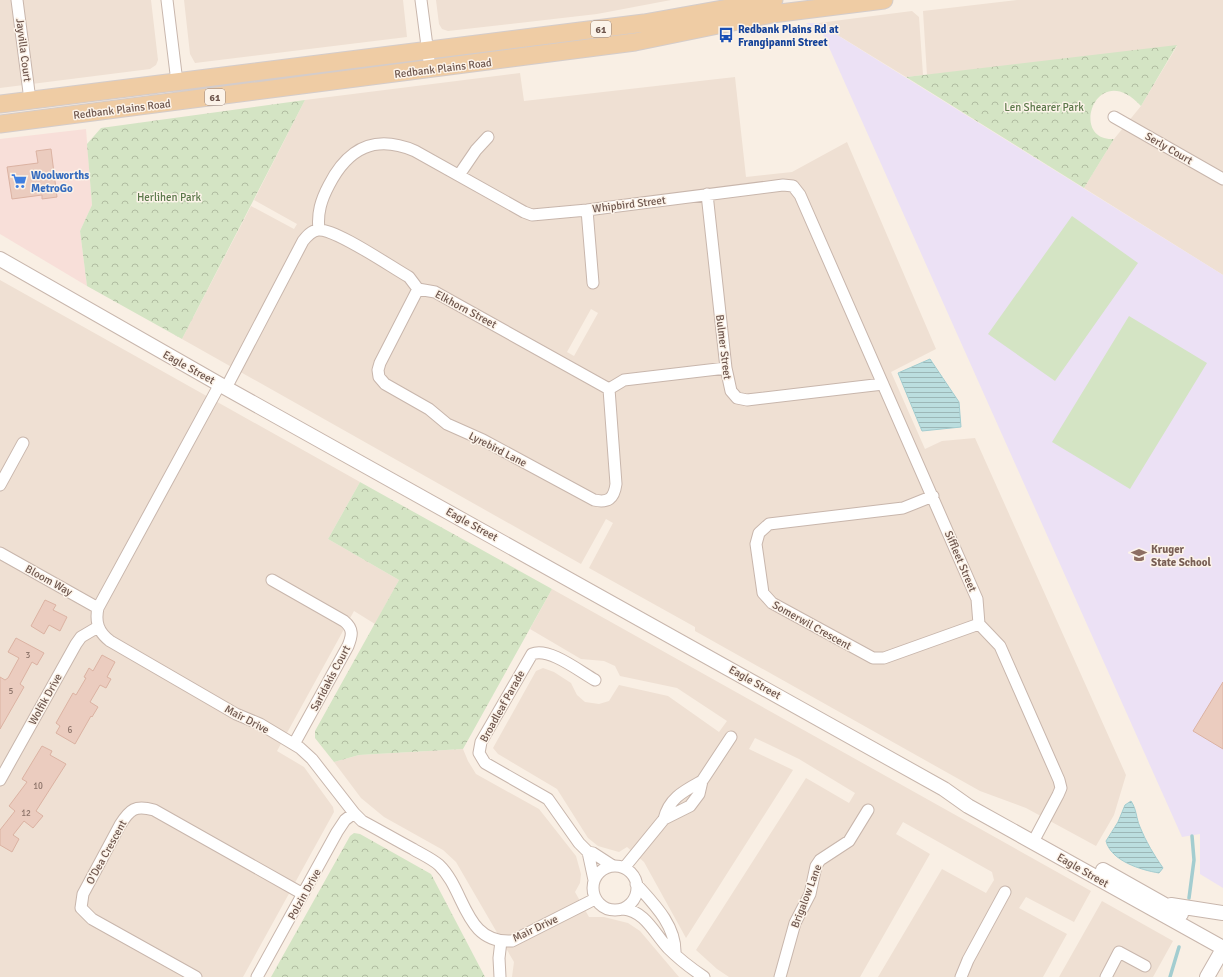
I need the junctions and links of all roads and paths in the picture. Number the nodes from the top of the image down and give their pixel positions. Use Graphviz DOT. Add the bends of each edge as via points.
graph roads {
  1 [pos="17,0"];
  2 [pos="167,0"];
  3 [pos="421,0"];
  4 [pos="774,0"];
  5 [pos="884,0"];
  6 [pos="428,51"];
  7 [pos="430,69"];
  8 [pos="177,82"];
  9 [pos="30,100"];
  10 [pos="0,104"];
  11 [pos="1114,116"];
  12 [pos="0,124"];
  13 [pos="488,137"];
  14 [pos="459,175"];
  15 [pos="1223,178"];
  16 [pos="707,194"];
  17 [pos="587,210"];
  18 [pos="319,230"];
  19 [pos="0,260"];
  20 [pos="593,283"];
  21 [pos="418,289"];
  22 [pos="726,368"];
  23 [pos="883,384"];
  24 [pos="223,386"];
  25 [pos="609,389"];
  26 [pos="23,443"];
  27 [pos="0,485"];
  28 [pos="933,496"];
  29 [pos="0,553"];
  30 [pos="272,580"];
  31 [pos="98,608"];
  32 [pos="979,624"];
  33 [pos="98,627"];
  34 [pos="595,680"];
  35 [pos="731,737"];
  36 [pos="294,744"];
  37 [pos="0,780"];
  38 [pos="702,781"];
  39 [pos="868,810"];
  40 [pos="354,813"];
  41 [pos="664,819"];
  42 [pos="1035,838"];
  43 [pos="588,852"];
  44 [pos="619,867"];
  45 [pos="594,880"];
  46 [pos="636,884"];
  47 [pos="1005,892"];
  48 [pos="303,894"];
  49 [pos="595,899"];
  50 [pos="1163,904"];
  51 [pos="623,909"];
  52 [pos="1223,913"];
  53 [pos="1223,937"];
  54 [pos="501,941"];
  55 [pos="1223,949"];
  56 [pos="675,953"];
  57 [pos="1145,966"];
  58 [pos="196,977"];
  59 [pos="257,977"];
  60 [pos="500,977"];
  61 [pos="704,977"];
  62 [pos="780,977"];
  63 [pos="961,977"];
  64 [pos="1106,977"];
  65 [pos="1207,977"];
  1 -- 9 [label="street, Jayvilla Court"];
  2 -- 8 [label="street"];
  3 -- 6 [label="street"];
  4 -- 6 [label="main road, Redbank Plains Road / 61" via="644,23"];
  5 -- 7 [label="main road, Redbank Plains Road / 61" via="772,14 635,42"];
  6 -- 7 [label="street"];
  6 -- 8 [label="main road, Redbank Plains Road / 61"];
  7 -- 12 [label="main road, Redbank Plains Road / 61"];
  8 -- 9 [label="main road, Redbank Plains Road / 61"];
  9 -- 10 [label="main road, Redbank Plains Road / 61"];
  11 -- 15 [label="street, Serly Court"];
  13 -- 14 [label="street"];
  14 -- 17 [label="street, Whipbird Street" via="532,215"];
  14 -- 18 [label="street, Whipbird Street" via="402,145 388,143 360,149 343,162 330,184 319,210"];
  16 -- 17 [label="street, Whipbird Street"];
  16 -- 22 [label="street, Bulmer Street"];
  16 -- 23 [label="street, Whipbird Street" via="793,186 800,195"];
  17 -- 20 [label="street"];
  18 -- 21 [label="street" via="333,233 409,277"];
  18 -- 24 [label="street" via="312,232 303,241"];
  19 -- 24 [label="street, Eagle Street"];
  21 -- 25 [label="street, Elkhorn Street" via="435,292"];
  21 -- 25 [label="street, Lyrebird Lane" via="380,363 379,377 385,384 429,409 456,429 483,440 594,500 603,502 615,493 616,484"];
  22 -- 23 [label="street, Bulmer Street" via="730,391 737,398 748,400"];
  22 -- 25 [label="street" via="624,380"];
  23 -- 28 [label="street, Siffleet Street"];
  24 -- 31 [label="street"];
  24 -- 42 [label="street, Eagle Street"];
  26 -- 27 [label="street"];
  28 -- 32 [label="street, Siffleet Street" via="977,599"];
  28 -- 32 [label="street, Somerwil Crescent" via="903,508 769,524 759,533 756,544 763,593 772,603 873,658 884,658"];
  29 -- 31 [label="street, Bloom Way"];
  30 -- 36 [label="street, Saridakis Court" via="344,620 352,631 348,646"];
  31 -- 33 [label="street"];
  32 -- 42 [label="street" via="1000,646 1059,780 1061,788"];
  33 -- 36 [label="street, Mair Drive" via="102,635 110,641 236,714 260,724"];
  33 -- 37 [label="street, Wolfik Drive" via="81,636"];
  34 -- 43 [label="street, Broadleaf Parade" via="550,654 532,654 479,748 485,763 548,799 574,837"];
  35 -- 38 [label="street"];
  36 -- 40 [label="street, Mair Drive" via="312,759"];
  38 -- 41 [label="street" via="673,800 666,810"];
  38 -- 41 [label="street" via="699,794 690,806"];
  39 -- 62 [label="street, Brigalow Lane" via="849,841 820,860 816,866 810,894 795,924"];
  40 -- 48 [label="street, Polzin Drive" via="345,820 337,832"];
  40 -- 54 [label="street, Mair Drive" via="362,821 437,864 450,880 476,928 483,934"];
  41 -- 44 [label="street"];
  42 -- 50 [label="street, Eagle Street"];
  42 -- 55 [label="street, Eagle Street"];
  43 -- 44 [label="street, Broadleaf Parade"];
  43 -- 45 [label="street"];
  44 -- 45 [label="street" via="600,872"];
  44 -- 46 [label="street" via="632,874"];
  45 -- 49 [label="street" via="592,889"];
  46 -- 51 [label="street" via="634,899"];
  46 -- 56 [label="street" via="658,909 669,927"];
  47 -- 63 [label="street"];
  48 -- 58 [label="street, O'Dea Crescent" via="154,810 135,808 126,815 82,894 81,908 92,919"];
  48 -- 59 [label="street, Polzin Drive"];
  49 -- 51 [label="street" via="606,909"];
  49 -- 54 [label="street, Mair Drive" via="521,937 512,941"];
  50 -- 52 [label="street"];
  50 -- 53 [label="street, Eagle Street"];
  51 -- 56 [label="street" via="637,912"];
  54 -- 60 [label="street"];
  55 -- 65 [label="street"];
  56 -- 61 [label="street"];
  57 -- 64 [label="street" via="1119,952"];
}
